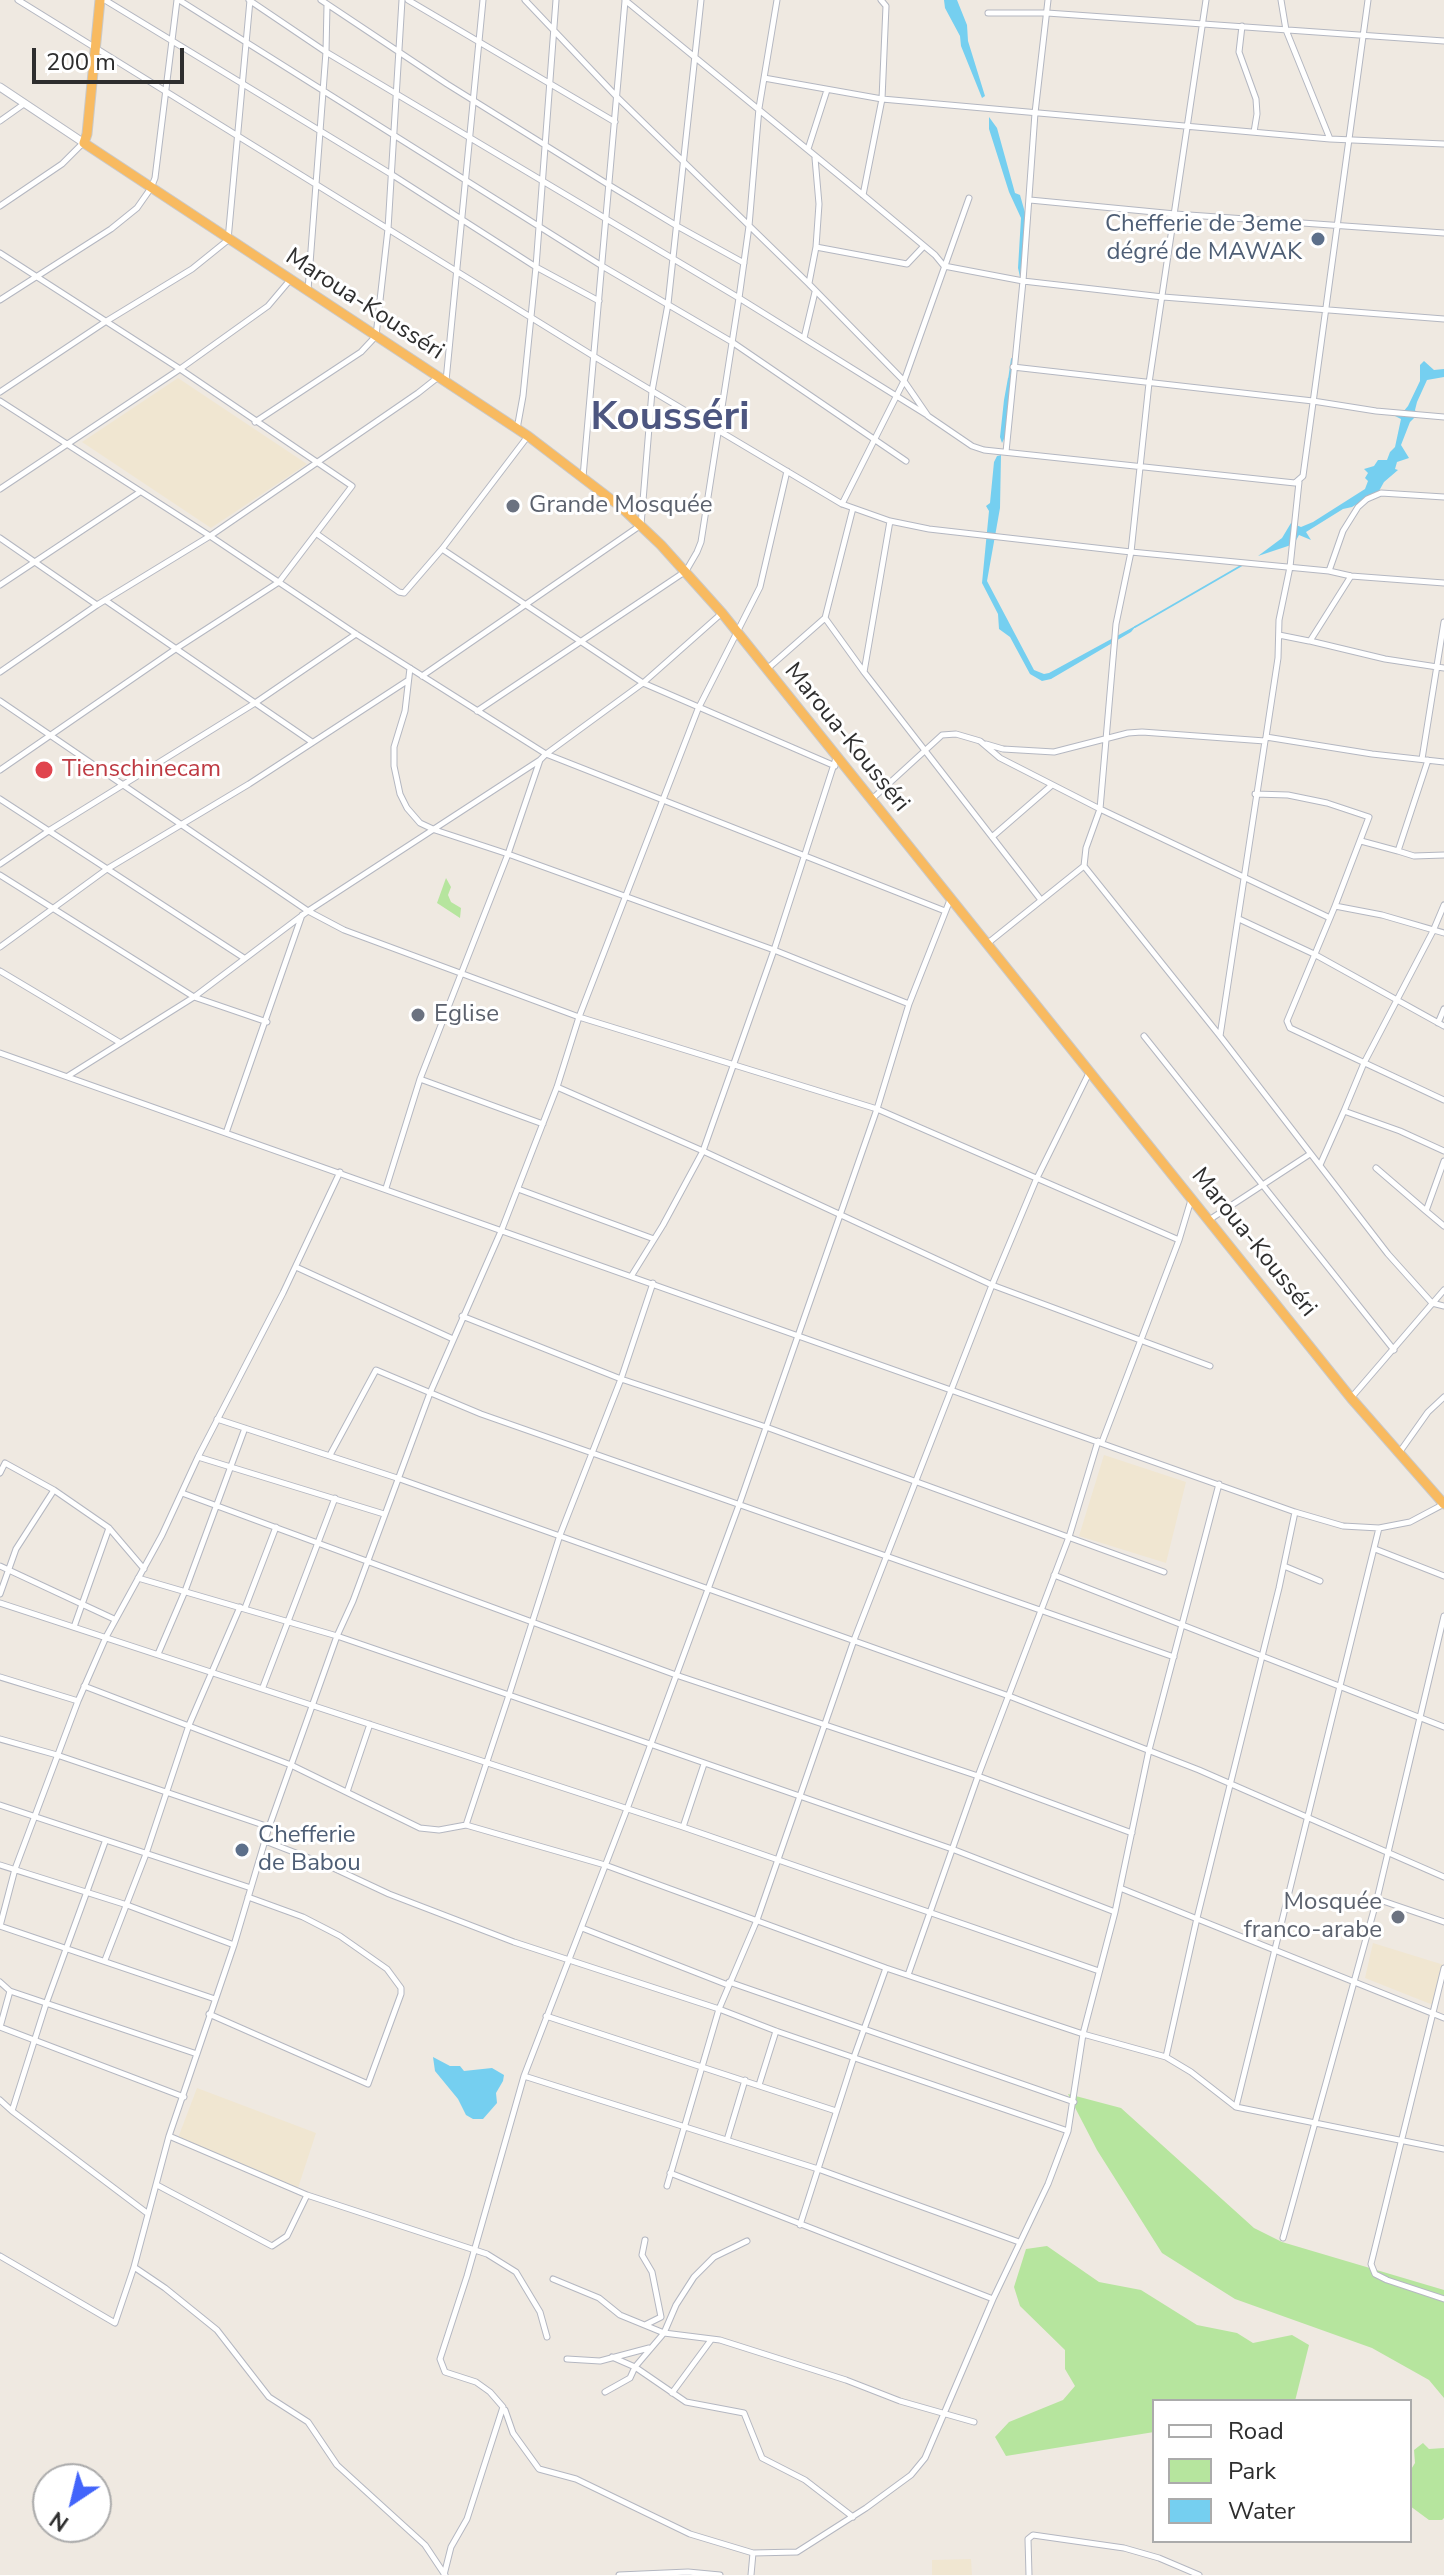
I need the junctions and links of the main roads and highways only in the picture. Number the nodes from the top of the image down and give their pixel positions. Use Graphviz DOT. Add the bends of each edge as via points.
graph roads {
  1 [pos="102,0"];
  2 [pos="1444,1504"];
  1 -- 2 [label="highway, Maroua-Kousséri" via="84,143 528,436 641,525 722,613 1351,1398"];
}
